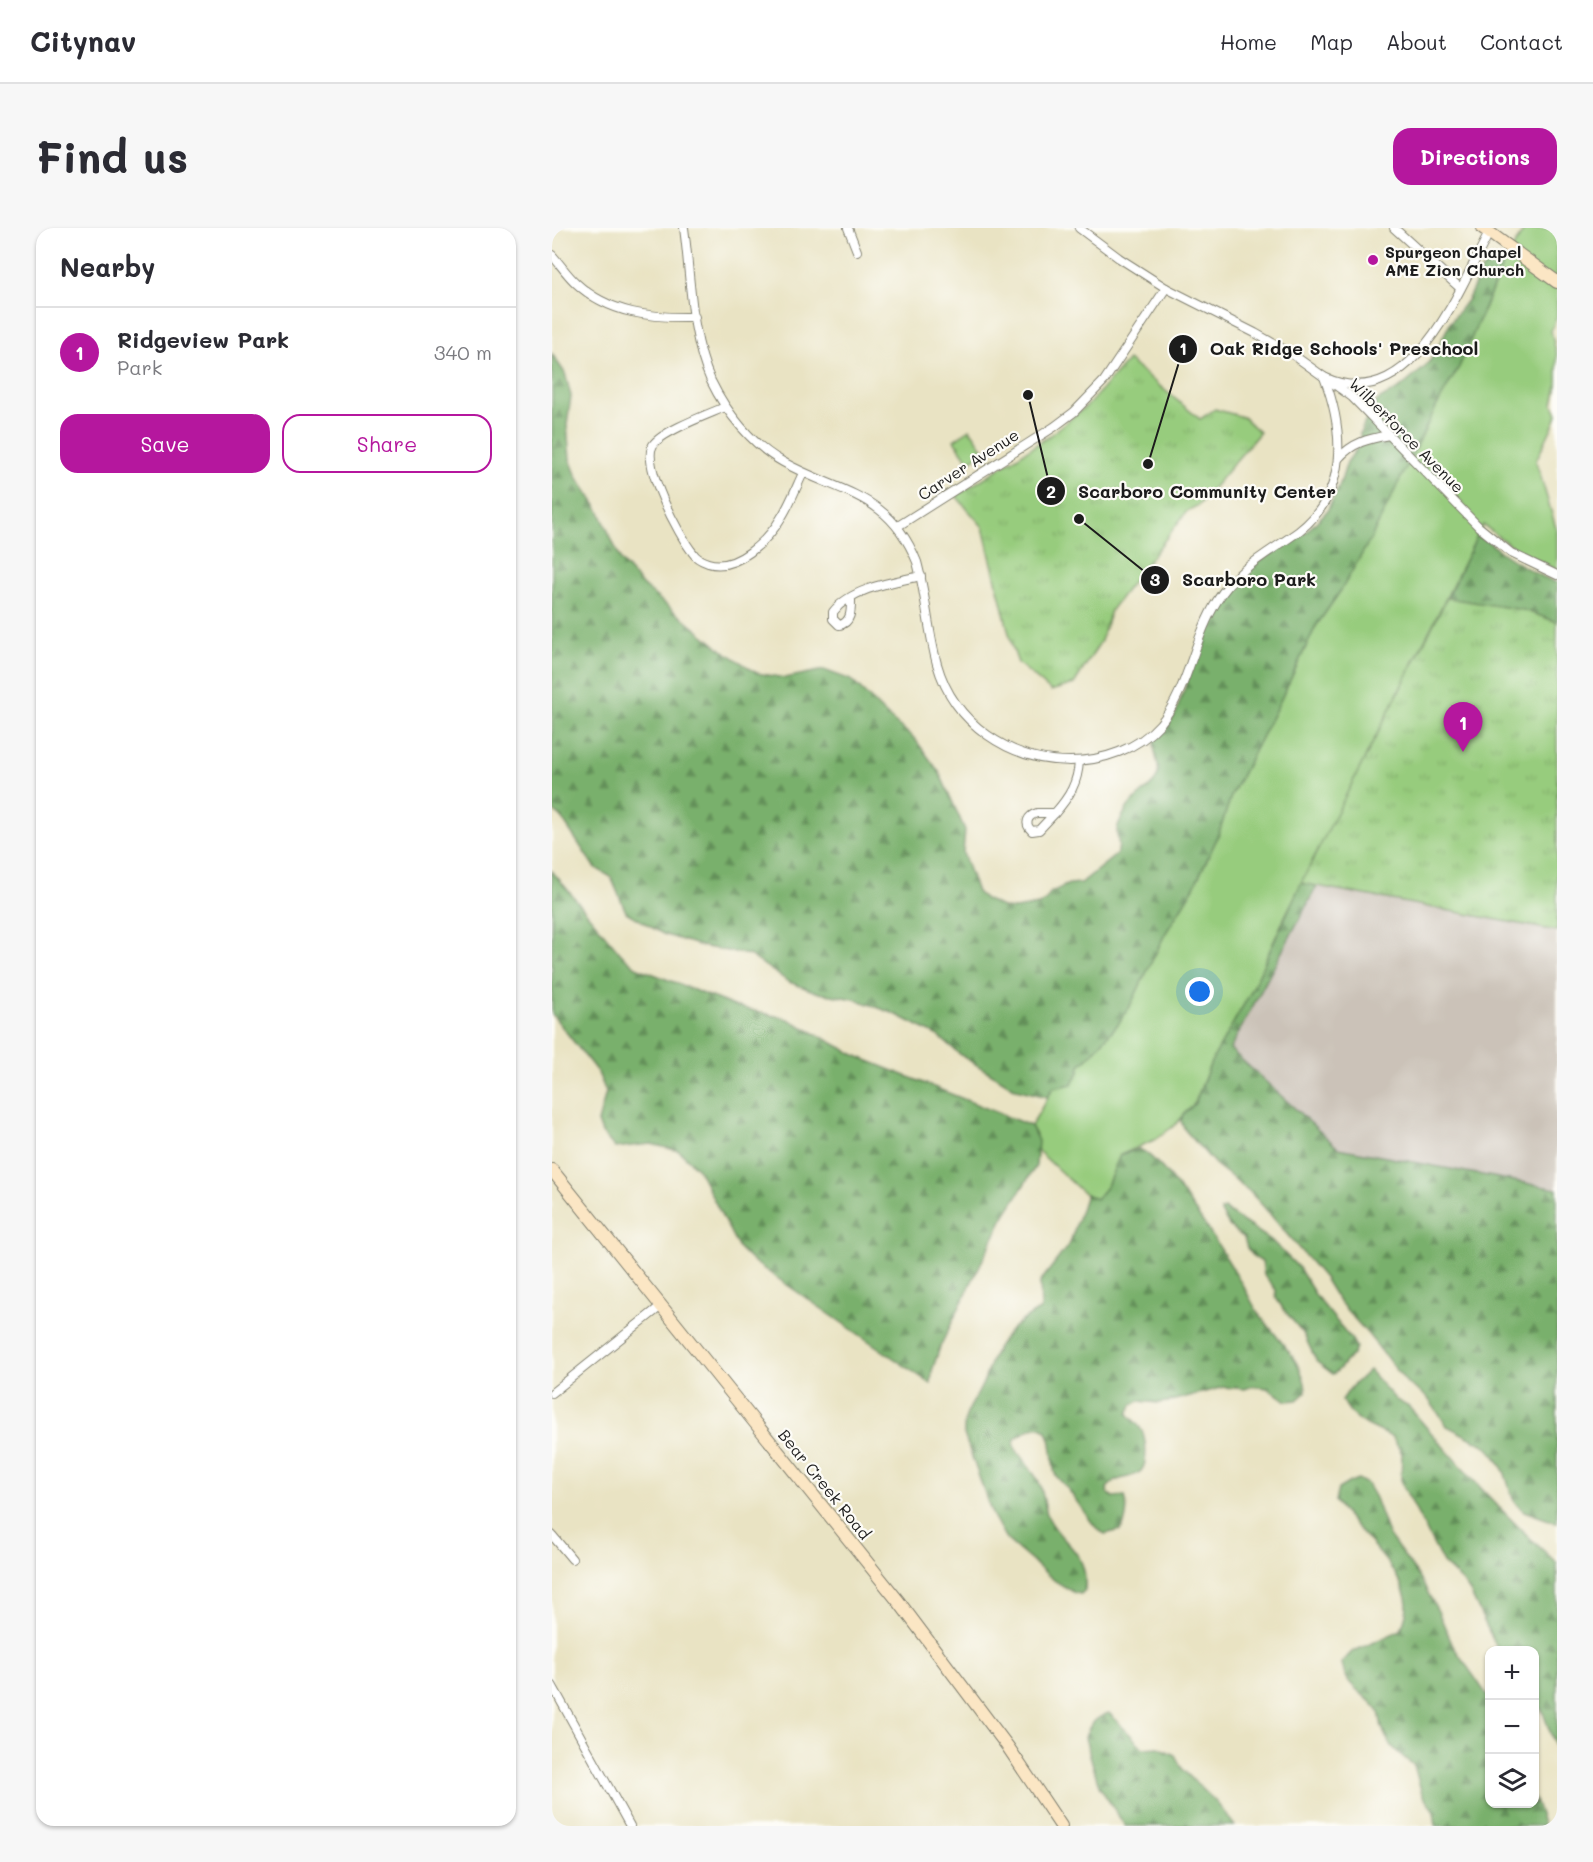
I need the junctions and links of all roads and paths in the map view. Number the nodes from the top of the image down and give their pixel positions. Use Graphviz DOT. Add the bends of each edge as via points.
graph roads {
  1 [pos="684,228"];
  2 [pos="848,228"];
  3 [pos="1079,228"];
  4 [pos="1394,228"];
  5 [pos="1486,230"];
  6 [pos="857,251"];
  7 [pos="552,255"];
  8 [pos="1557,282"];
  9 [pos="1166,288"];
  10 [pos="1460,288"];
  11 [pos="694,317"];
  12 [pos="1324,377"];
  13 [pos="725,407"];
  14 [pos="1389,435"];
  15 [pos="1338,459"];
  16 [pos="803,473"];
  17 [pos="898,526"];
  18 [pos="1557,575"];
  19 [pos="921,576"];
  20 [pos="851,598"];
  21 [pos="1079,761"];
  22 [pos="1054,813"];
  23 [pos="552,1170"];
  24 [pos="661,1306"];
  25 [pos="552,1393"];
  26 [pos="552,1535"];
  27 [pos="572,1559"];
  28 [pos="552,1685"];
  29 [pos="630,1826"];
  30 [pos="1061,1826"];
  1 -- 11 [label="street"];
  2 -- 6 [label="street"];
  3 -- 9 [label="street, Wilberforce Avenue"];
  4 -- 10 [label="street"];
  5 -- 8 [label="street"];
  5 -- 10 [label="street"];
  7 -- 11 [label="street" via="576,283 613,307 647,316"];
  9 -- 12 [label="street, Wilberforce Avenue" via="1255,333"];
  9 -- 17 [label="street, Carver Avenue" via="1104,381 1074,412"];
  10 -- 12 [label="street" via="1432,337 1402,369 1377,382 1355,386"];
  11 -- 13 [label="street" via="703,360"];
  12 -- 14 [label="street, Wilberforce Avenue" via="1352,397"];
  12 -- 15 [label="street" via="1338,426"];
  13 -- 16 [label="street" via="771,454"];
  13 -- 16 [label="street" via="663,435 651,448 651,470 672,518 695,556 710,564 722,564 746,554 781,519"];
  14 -- 15 [label="street" via="1355,444"];
  14 -- 18 [label="street, Wilberforce Avenue" via="1479,527 1511,553"];
  15 -- 21 [label="street" via="1330,490 1314,515 1238,574 1217,601 1177,697 1157,727 1128,748"];
  16 -- 17 [label="street" via="855,493"];
  17 -- 19 [label="street" via="912,549"];
  19 -- 20 [label="street" via="873,587"];
  19 -- 21 [label="street" via="938,666 949,693 963,712 984,733 1010,749 1053,761"];
  21 -- 22 [label="street" via="1074,788"];
  23 -- 24 [label="street, Bear Creek Road"];
  24 -- 25 [label="street"];
  24 -- 30 [label="street, Bear Creek Road" via="899,1602 1008,1747"];
  26 -- 27 [label="street"];
  28 -- 29 [label="street"];
}
